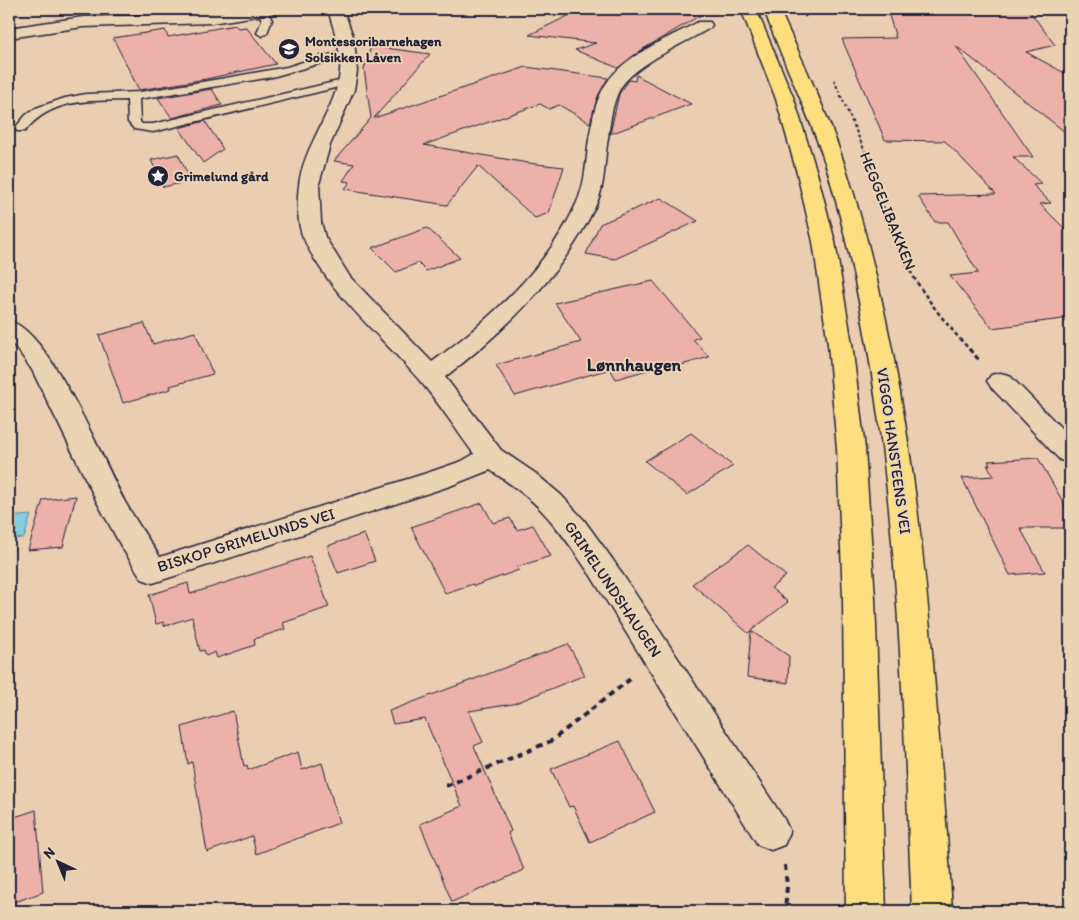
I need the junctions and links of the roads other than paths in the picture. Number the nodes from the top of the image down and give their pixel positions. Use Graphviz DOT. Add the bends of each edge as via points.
graph roads {
  1 [pos="335,9"];
  2 [pos="748,9"];
  3 [pos="771,9"];
  4 [pos="267,10"];
  5 [pos="704,25"];
  6 [pos="262,32"];
  7 [pos="9,33"];
  8 [pos="348,55"];
  9 [pos="347,82"];
  10 [pos="133,97"];
  11 [pos="21,128"];
  12 [pos="9,328"];
  13 [pos="430,376"];
  14 [pos="1000,382"];
  15 [pos="1070,453"];
  16 [pos="491,457"];
  17 [pos="772,832"];
  18 [pos="866,911"];
  19 [pos="932,911"];
  1 -- 8 [label="street, GRIMELUNDSHAUGEN"];
  2 -- 18 [label="highway" via="785,98 807,173 824,242 840,344 851,449 859,598"];
  3 -- 19 [label="highway, VIGGO HANSTEENS VEI" via="837,171 876,332 896,448 913,597"];
  4 -- 6 [label="lane"];
  4 -- 7 [label="street" via="211,18 83,22"];
  5 -- 13 [label="street" via="636,65 617,80 604,110 593,185 570,236 521,299"];
  8 -- 9 [label="street, GRIMELUNDSHAUGEN"];
  8 -- 10 [label="lane" via="288,70"];
  9 -- 10 [label="lane" via="153,128 138,127 134,122"];
  9 -- 13 [label="street, GRIMELUNDSHAUGEN" via="309,184 310,222 314,237 341,281"];
  10 -- 11 [label="lane" via="88,97 65,102 36,112"];
  12 -- 16 [label="street, BISKOP GRIMELUNDS VEI" via="44,368 111,502 153,571 440,479 472,468"];
  13 -- 16 [label="street, GRIMELUNDSHAUGEN"];
  14 -- 15 [label="street"];
  16 -- 17 [label="street, GRIMELUNDSHAUGEN" via="551,502 574,528"];
}
